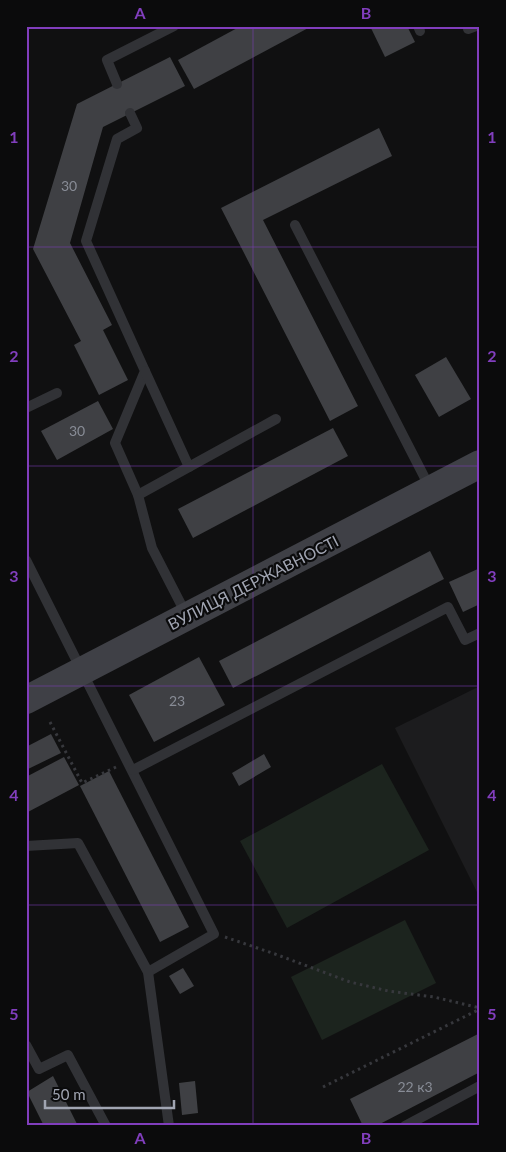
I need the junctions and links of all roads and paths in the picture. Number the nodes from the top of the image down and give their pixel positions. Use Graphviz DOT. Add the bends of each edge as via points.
graph roads {
  1 [pos="174,26"];
  2 [pos="117,84"];
  3 [pos="130,113"];
  4 [pos="294,225"];
  5 [pos="145,371"];
  6 [pos="57,393"];
  7 [pos="26,408"];
  8 [pos="276,419"];
  9 [pos="480,464"];
  10 [pos="189,466"];
  11 [pos="431,490"];
  12 [pos="138,495"];
  13 [pos="26,560"];
  14 [pos="187,616"];
  15 [pos="480,633"];
  16 [pos="82,671"];
  17 [pos="26,700"];
  18 [pos="50,722"];
  19 [pos="131,766"];
  20 [pos="26,846"];
  21 [pos="214,934"];
  22 [pos="148,972"];
  23 [pos="480,1008"];
  24 [pos="26,1045"];
  25 [pos="480,1086"];
  26 [pos="322,1087"];
  27 [pos="106,1126"];
  28 [pos="169,1126"];
  29 [pos="405,1126"];
  1 -- 2 [label="lane" via="107,60"];
  3 -- 5 [label="lane" via="137,128 116,139 86,241"];
  4 -- 11 [label="lane"];
  5 -- 10 [label="lane"];
  5 -- 12 [label="lane" via="115,443"];
  6 -- 7 [label="lane"];
  8 -- 10 [label="lane"];
  9 -- 11 [label="street, ВУЛИЦЯ ДЕРЖАВНОСТІ"];
  10 -- 12 [label="lane"];
  11 -- 14 [label="street, ВУЛИЦЯ ДЕРЖАВНОСТІ"];
  12 -- 14 [label="lane" via="152,548"];
  13 -- 16 [label="lane"];
  14 -- 16 [label="street, ВУЛИЦЯ ДЕРЖАВНОСТІ"];
  15 -- 19 [label="lane" via="465,640 448,607"];
  16 -- 17 [label="street, ВУЛИЦЯ ДЕРЖАВНОСТІ"];
  16 -- 19 [label="lane"];
  18 -- 19 [label="path" via="82,783"];
  19 -- 21 [label="lane"];
  20 -- 22 [label="lane" via="78,843"];
  21 -- 22 [label="lane"];
  21 -- 23 [label="path" via="350,982"];
  22 -- 28 [label="lane"];
  23 -- 26 [label="path"];
  24 -- 27 [label="lane" via="39,1069 68,1055"];
  25 -- 29 [label="lane"];
}
